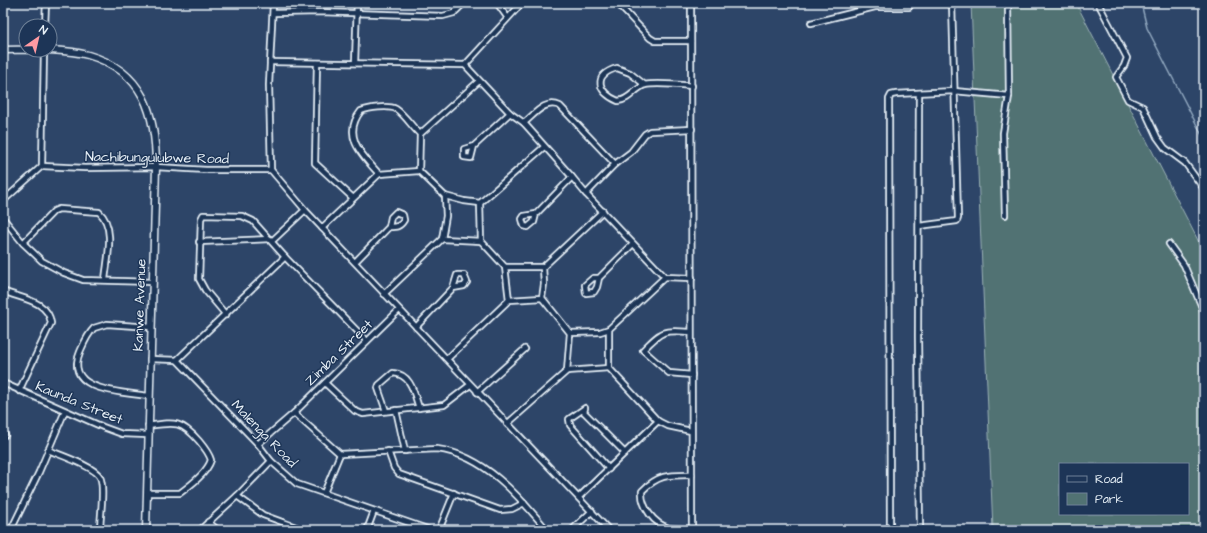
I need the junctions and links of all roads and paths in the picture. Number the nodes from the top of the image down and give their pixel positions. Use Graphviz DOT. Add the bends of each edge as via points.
graph roads {
  1 [pos="46,3"];
  2 [pos="274,3"];
  3 [pos="358,3"];
  4 [pos="464,3"];
  5 [pos="497,3"];
  6 [pos="522,3"];
  7 [pos="617,3"];
  8 [pos="691,3"];
  9 [pos="912,3"];
  10 [pos="952,3"];
  11 [pos="1008,3"];
  12 [pos="1098,3"];
  13 [pos="274,13"];
  14 [pos="356,13"];
  15 [pos="507,17"];
  16 [pos="45,18"];
  17 [pos="811,23"];
  18 [pos="691,41"];
  19 [pos="3,50"];
  20 [pos="18,50"];
  21 [pos="58,51"];
  22 [pos="44,58"];
  23 [pos="270,62"];
  24 [pos="317,63"];
  25 [pos="355,63"];
  26 [pos="465,65"];
  27 [pos="479,81"];
  28 [pos="645,85"];
  29 [pos="692,86"];
  30 [pos="954,91"];
  31 [pos="919,93"];
  32 [pos="1009,96"];
  33 [pos="510,113"];
  34 [pos="524,124"];
  35 [pos="692,129"];
  36 [pos="420,134"];
  37 [pos="474,146"];
  38 [pos="544,147"];
  39 [pos="615,164"];
  40 [pos="42,166"];
  41 [pos="156,167"];
  42 [pos="271,170"];
  43 [pos="419,171"];
  44 [pos="379,174"];
  45 [pos="572,176"];
  46 [pos="1204,189"];
  47 [pos="586,194"];
  48 [pos="445,196"];
  49 [pos="353,198"];
  50 [pos="3,201"];
  51 [pos="480,203"];
  52 [pos="305,210"];
  53 [pos="602,211"];
  54 [pos="536,214"];
  55 [pos="1005,215"];
  56 [pos="3,218"];
  57 [pos="919,226"];
  58 [pos="389,227"];
  59 [pos="322,228"];
  60 [pos="442,239"];
  61 [pos="271,240"];
  62 [pos="481,241"];
  63 [pos="199,242"];
  64 [pos="23,243"];
  65 [pos="633,244"];
  66 [pos="1169,244"];
  67 [pos="285,257"];
  68 [pos="355,262"];
  69 [pos="505,267"];
  70 [pos="543,267"];
  71 [pos="665,277"];
  72 [pos="599,278"];
  73 [pos="692,278"];
  74 [pos="106,280"];
  75 [pos="153,282"];
  76 [pos="452,288"];
  77 [pos="3,291"];
  78 [pos="384,294"];
  79 [pos="542,298"];
  80 [pos="509,300"];
  81 [pos="399,310"];
  82 [pos="1204,312"];
  83 [pos="226,315"];
  84 [pos="416,326"];
  85 [pos="151,327"];
  86 [pos="609,329"];
  87 [pos="690,332"];
  88 [pos="570,333"];
  89 [pos="367,341"];
  90 [pos="525,348"];
  91 [pos="150,359"];
  92 [pos="447,359"];
  93 [pos="177,360"];
  94 [pos="609,368"];
  95 [pos="567,371"];
  96 [pos="692,375"];
  97 [pos="3,383"];
  98 [pos="324,383"];
  99 [pos="470,384"];
  100 [pos="19,391"];
  101 [pos="477,392"];
  102 [pos="149,396"];
  103 [pos="419,408"];
  104 [pos="396,410"];
  105 [pos="64,411"];
  106 [pos="386,411"];
  107 [pos="294,413"];
  108 [pos="658,421"];
  109 [pos="507,424"];
  110 [pos="148,426"];
  111 [pos="691,431"];
  112 [pos="148,435"];
  113 [pos="258,444"];
  114 [pos="48,450"];
  115 [pos="388,451"];
  116 [pos="405,451"];
  117 [pos="340,454"];
  118 [pos="625,454"];
  119 [pos="271,461"];
  120 [pos="609,469"];
  121 [pos="692,476"];
  122 [pos="147,493"];
  123 [pos="324,493"];
  124 [pos="454,493"];
  125 [pos="237,496"];
  126 [pos="579,497"];
  127 [pos="524,502"];
  128 [pos="374,511"];
  129 [pos="592,511"];
  130 [pos="208,522"];
  131 [pos="692,529"];
  132 [pos="11,530"];
  133 [pos="100,530"];
  134 [pos="146,530"];
  135 [pos="200,530"];
  136 [pos="218,530"];
  137 [pos="304,530"];
  138 [pos="367,530"];
  139 [pos="430,530"];
  140 [pos="438,530"];
  141 [pos="547,530"];
  142 [pos="572,530"];
  143 [pos="609,530"];
  144 [pos="890,530"];
  145 [pos="920,530"];
  1 -- 16 [label="street"];
  2 -- 13 [label="street"];
  3 -- 14 [label="street"];
  4 -- 14 [label="street" via="454,13 443,16"];
  5 -- 15 [label="street"];
  6 -- 15 [label="street"];
  7 -- 18 [label="street" via="655,41"];
  8 -- 18 [label="street"];
  9 -- 17 [label="street" via="909,7 875,8"];
  10 -- 30 [label="street"];
  11 -- 32 [label="street"];
  12 -- 46 [label="street" via="1127,58 1116,77 1125,96 1128,100 1143,106 1165,148 1185,163"];
  13 -- 14 [label="street"];
  13 -- 23 [label="street"];
  14 -- 25 [label="street"];
  15 -- 26 [label="street"];
  18 -- 29 [label="street"];
  19 -- 20 [label="main road"];
  21 -- 41 [label="main road, Kanwe Avenue" via="87,54 106,61 136,85 154,128"];
  22 -- 40 [label="street"];
  23 -- 24 [label="street"];
  23 -- 42 [label="street"];
  24 -- 25 [label="street"];
  24 -- 49 [label="street" via="315,163"];
  25 -- 26 [label="street"];
  26 -- 27 [label="street"];
  27 -- 33 [label="street"];
  27 -- 36 [label="street"];
  28 -- 28 [label="street" via="630,73 617,68 606,73 600,81 604,93 618,101 628,98"];
  28 -- 29 [label="street"];
  29 -- 35 [label="street"];
  30 -- 31 [label="street"];
  30 -- 32 [label="street"];
  30 -- 57 [label="street" via="958,219"];
  31 -- 57 [label="street"];
  31 -- 144 [label="street" via="891,95 889,99"];
  32 -- 55 [label="street" via="1004,133"];
  33 -- 34 [label="street"];
  33 -- 37 [label="street"];
  34 -- 38 [label="street"];
  34 -- 39 [label="street" via="544,106 556,104"];
  35 -- 39 [label="street" via="650,131 631,152"];
  35 -- 73 [label="street"];
  36 -- 43 [label="street"];
  36 -- 44 [label="street" via="395,109 361,111 355,122 354,143"];
  38 -- 45 [label="street"];
  38 -- 51 [label="street"];
  39 -- 47 [label="street"];
  40 -- 41 [label="street, Nachibungulubwe Road"];
  40 -- 50 [label="street"];
  41 -- 42 [label="street, Nachibungulubwe Road"];
  41 -- 75 [label="main road, Kanwe Avenue"];
  42 -- 52 [label="street"];
  43 -- 44 [label="street"];
  43 -- 48 [label="street"];
  44 -- 49 [label="street"];
  45 -- 47 [label="street"];
  45 -- 54 [label="street"];
  47 -- 53 [label="street"];
  48 -- 51 [label="street"];
  48 -- 60 [label="street" via="446,216"];
  49 -- 59 [label="street"];
  51 -- 62 [label="street"];
  52 -- 59 [label="street"];
  52 -- 61 [label="street"];
  53 -- 65 [label="street"];
  53 -- 70 [label="street"];
  56 -- 64 [label="street"];
  57 -- 145 [label="street"];
  58 -- 68 [label="street"];
  59 -- 68 [label="street"];
  60 -- 62 [label="street"];
  60 -- 78 [label="street"];
  61 -- 63 [label="street"];
  61 -- 63 [label="street" via="248,217 203,215 200,219"];
  61 -- 67 [label="street"];
  62 -- 69 [label="street"];
  63 -- 83 [label="street" via="199,279"];
  64 -- 74 [label="street" via="42,261 64,273 83,280"];
  64 -- 74 [label="street" via="54,211 59,209 99,212 107,220 109,232"];
  65 -- 71 [label="street"];
  65 -- 72 [label="street"];
  66 -- 82 [label="street" via="1184,265"];
  67 -- 83 [label="street"];
  67 -- 89 [label="street"];
  68 -- 78 [label="street"];
  69 -- 70 [label="street"];
  69 -- 80 [label="street"];
  70 -- 79 [label="street"];
  71 -- 73 [label="street"];
  71 -- 86 [label="street"];
  73 -- 87 [label="street"];
  74 -- 75 [label="street"];
  75 -- 85 [label="main road, Kanwe Avenue"];
  76 -- 84 [label="street"];
  77 -- 100 [label="street" via="45,308 51,323"];
  78 -- 81 [label="street"];
  79 -- 80 [label="street"];
  79 -- 88 [label="street"];
  80 -- 92 [label="street"];
  81 -- 84 [label="street"];
  81 -- 89 [label="street, Zimba Street"];
  83 -- 93 [label="street"];
  84 -- 92 [label="street"];
  85 -- 91 [label="main road, Kanwe Avenue"];
  85 -- 102 [label="street" via="107,324 94,328 85,341 76,366 77,372 88,383 101,388"];
  86 -- 88 [label="street" via="600,332"];
  86 -- 94 [label="street"];
  87 -- 96 [label="street"];
  87 -- 96 [label="street" via="668,330 643,350 669,373"];
  88 -- 95 [label="street"];
  89 -- 98 [label="street, Zimba Street"];
  90 -- 101 [label="street"];
  91 -- 93 [label="street"];
  91 -- 102 [label="main road, Kanwe Avenue"];
  92 -- 99 [label="street"];
  93 -- 113 [label="street, Malenga Road"];
  94 -- 95 [label="street"];
  94 -- 108 [label="street"];
  95 -- 109 [label="street"];
  96 -- 111 [label="street"];
  97 -- 100 [label="street, Kaunda Street"];
  98 -- 106 [label="street" via="359,413"];
  98 -- 107 [label="street, Zimba Street"];
  99 -- 101 [label="street"];
  99 -- 103 [label="street" via="444,405"];
  100 -- 105 [label="street, Kaunda Street"];
  101 -- 109 [label="street"];
  102 -- 110 [label="main road, Kanwe Avenue"];
  103 -- 104 [label="street"];
  103 -- 106 [label="street" via="409,381 401,374 393,373 386,377 378,388"];
  104 -- 106 [label="street"];
  104 -- 116 [label="street"];
  105 -- 112 [label="street, Kaunda Street" via="122,434"];
  105 -- 114 [label="street"];
  107 -- 113 [label="street, Zimba Street"];
  107 -- 117 [label="street"];
  108 -- 111 [label="street"];
  108 -- 118 [label="street"];
  109 -- 126 [label="street"];
  110 -- 112 [label="main road, Kanwe Avenue"];
  110 -- 122 [label="street" via="168,423 185,426 211,460 197,478 180,493"];
  111 -- 121 [label="street"];
  112 -- 122 [label="main road, Kanwe Avenue"];
  113 -- 119 [label="street, Malenga Road"];
  114 -- 132 [label="street"];
  114 -- 133 [label="street" via="90,468 101,478"];
  115 -- 116 [label="street"];
  115 -- 117 [label="street"];
  115 -- 124 [label="street" via="394,468 400,474"];
  116 -- 127 [label="street" via="442,449 473,462 486,468"];
  117 -- 123 [label="street"];
  118 -- 120 [label="street"];
  118 -- 120 [label="street" via="584,412 584,408 570,419 570,425"];
  119 -- 123 [label="street, Malenga Road" via="297,484"];
  119 -- 125 [label="street"];
  120 -- 126 [label="street"];
  121 -- 131 [label="street"];
  121 -- 131 [label="street" via="660,477 642,491 642,503 660,524 675,529"];
  122 -- 134 [label="main road, Kanwe Avenue"];
  123 -- 128 [label="street, Malenga Road"];
  124 -- 127 [label="street" via="500,510 512,509"];
  124 -- 140 [label="street"];
  125 -- 130 [label="street"];
  125 -- 137 [label="street" via="263,515"];
  126 -- 129 [label="street"];
  127 -- 141 [label="street"];
  128 -- 138 [label="street"];
  128 -- 139 [label="street, Malenga Road"];
  129 -- 142 [label="street"];
  129 -- 143 [label="street"];
  130 -- 135 [label="street"];
  130 -- 136 [label="street"];
}
